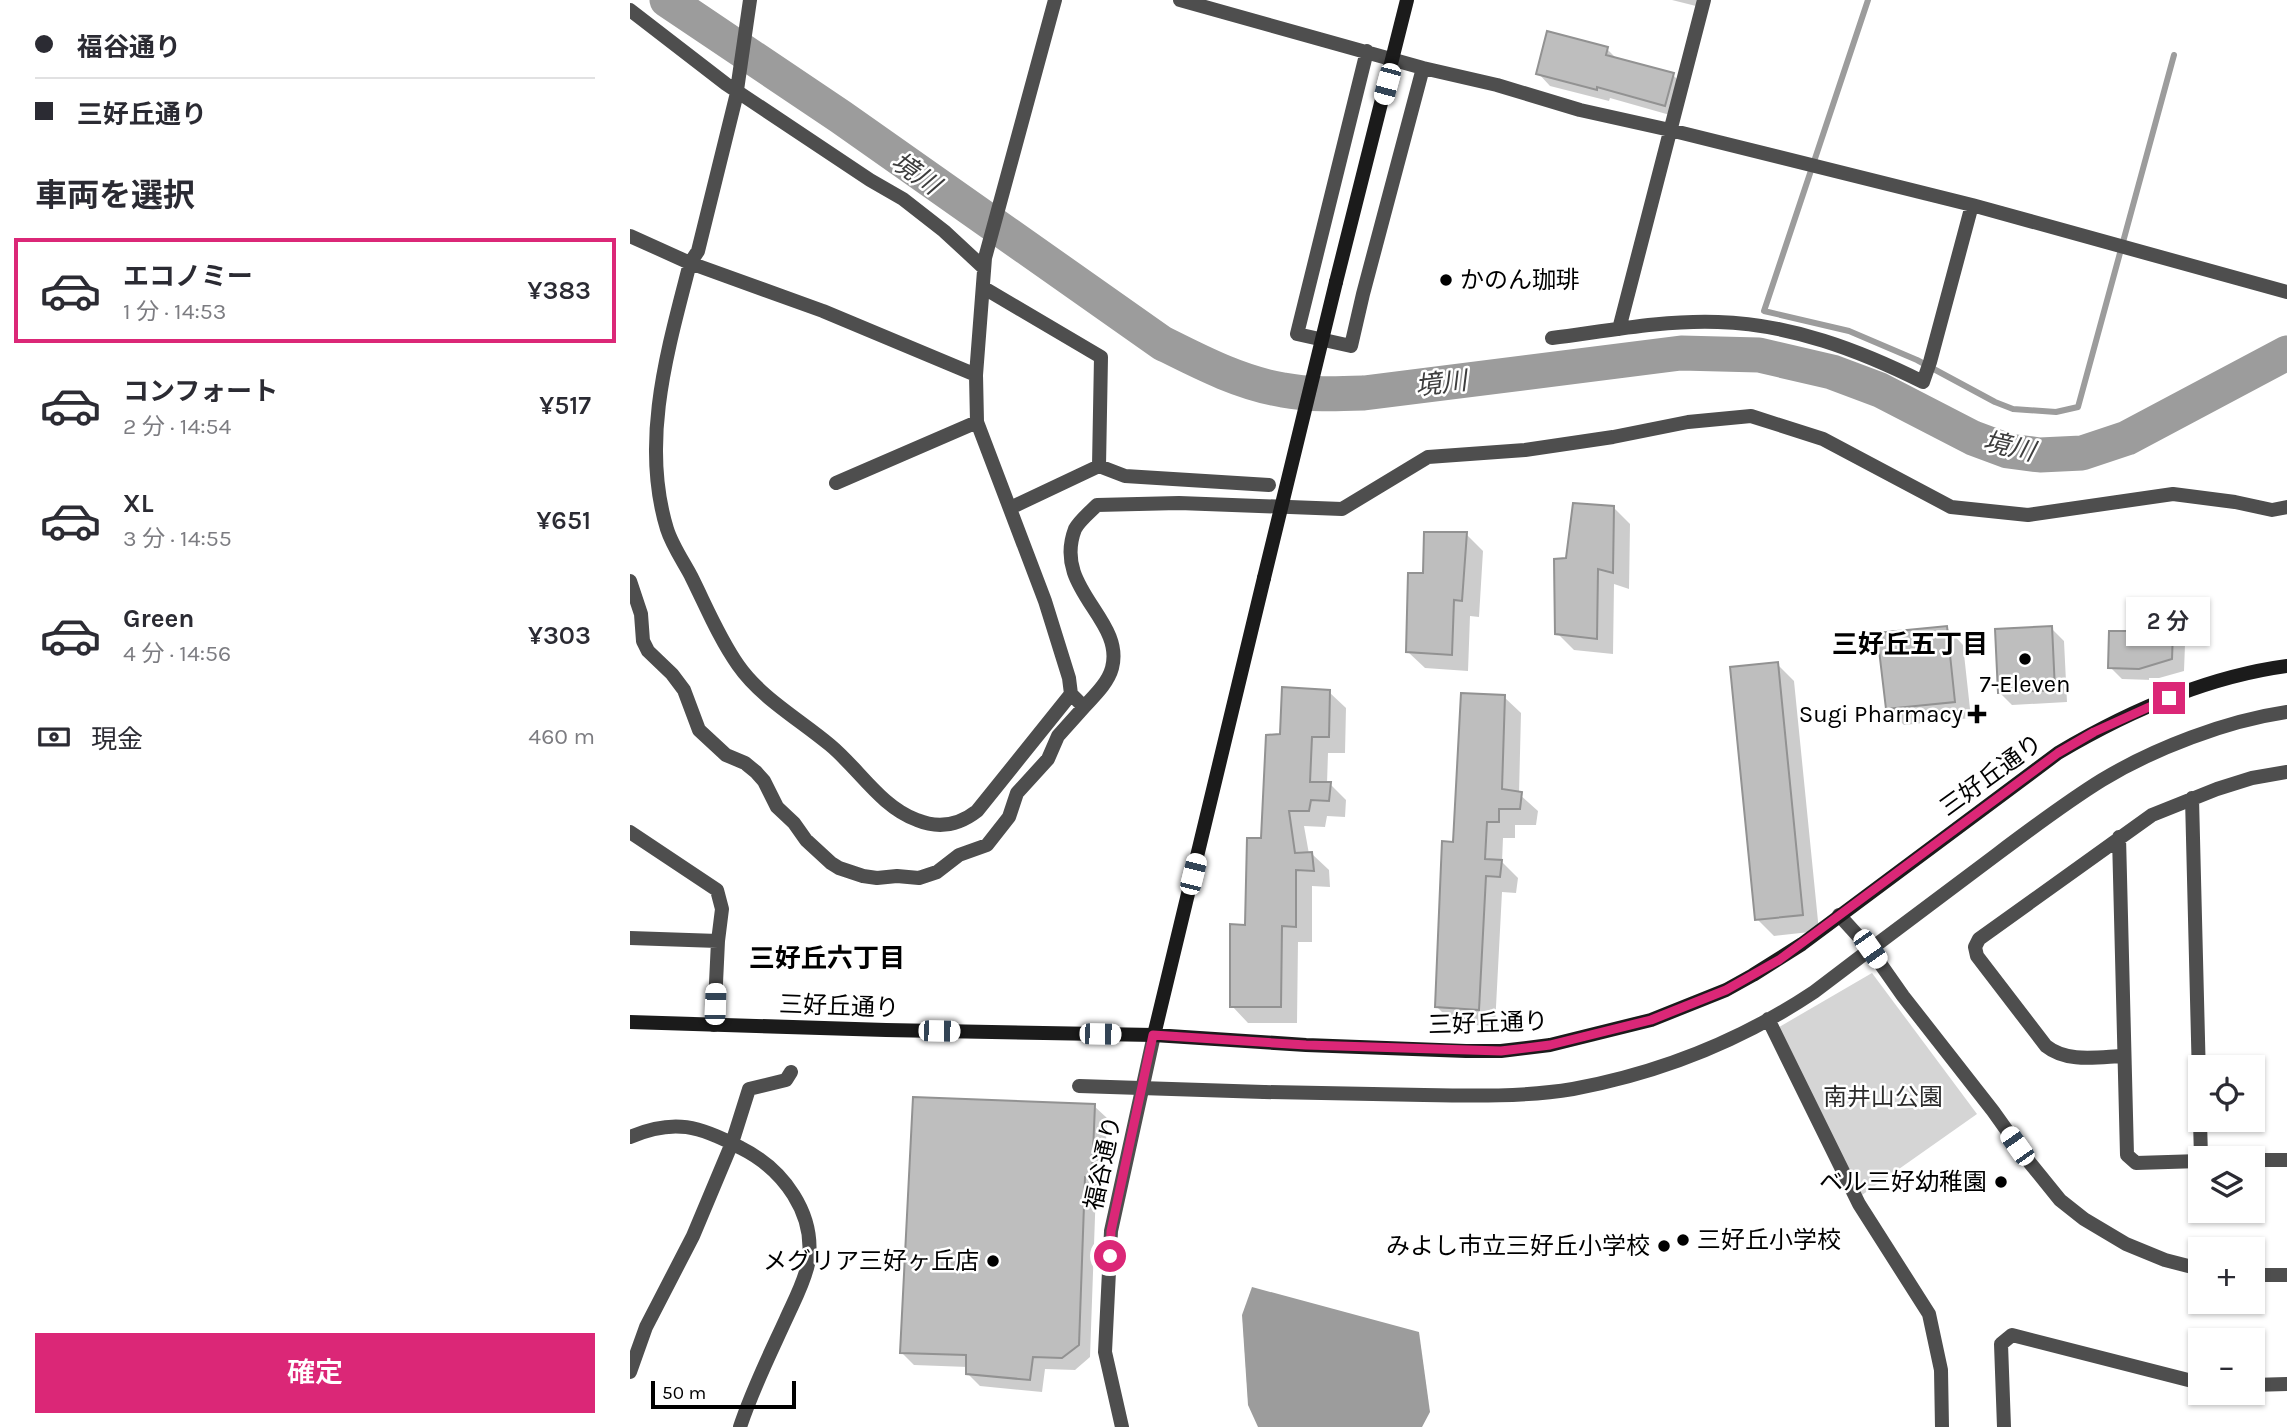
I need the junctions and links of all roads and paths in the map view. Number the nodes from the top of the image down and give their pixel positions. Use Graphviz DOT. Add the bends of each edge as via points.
graph roads {
  1 [pos="750,0"];
  2 [pos="1055,0"];
  3 [pos="1180,0"];
  4 [pos="1407,0"];
  5 [pos="1704,0"];
  6 [pos="630,10"];
  7 [pos="1367,51"];
  8 [pos="1393,59"];
  9 [pos="1423,68"];
  10 [pos="736,91"];
  11 [pos="1670,130"];
  12 [pos="1972,205"];
  13 [pos="630,236"];
  14 [pos="985,263"];
  15 [pos="690,264"];
  16 [pos="984,288"];
  17 [pos="2287,292"];
  18 [pos="1619,329"];
  19 [pos="1552,338"];
  20 [pos="976,374"];
  21 [pos="977,422"];
  22 [pos="1099,466"];
  23 [pos="836,483"];
  24 [pos="1269,485"];
  25 [pos="2287,507"];
  26 [pos="1010,508"];
  27 [pos="630,581"];
  28 [pos="2287,666"];
  29 [pos="1071,694"];
  30 [pos="1084,707"];
  31 [pos="2287,712"];
  32 [pos="2287,772"];
  33 [pos="2192,797"];
  34 [pos="630,832"];
  35 [pos="2119,837"];
  36 [pos="1839,915"];
  37 [pos="630,938"];
  38 [pos="718,941"];
  39 [pos="1768,1019"];
  40 [pos="630,1022"];
  41 [pos="714,1025"];
  42 [pos="1153,1035"];
  43 [pos="2198,1055"];
  44 [pos="2123,1056"];
  45 [pos="792,1072"];
  46 [pos="1079,1086"];
  47 [pos="630,1137"];
  48 [pos="732,1143"];
  49 [pos="2265,1160"];
  50 [pos="2287,1160"];
  51 [pos="2188,1161"];
  52 [pos="2188,1266"];
  53 [pos="2265,1275"];
  54 [pos="2287,1275"];
  55 [pos="630,1373"];
  56 [pos="2188,1380"];
  57 [pos="2287,1384"];
  58 [pos="2265,1385"];
  59 [pos="740,1427"];
  60 [pos="1122,1427"];
  61 [pos="1942,1427"];
  62 [pos="2004,1427"];
  1 -- 10 [label="street"];
  2 -- 14 [label="street"];
  3 -- 7 [label="street"];
  4 -- 8 [label="street"];
  5 -- 11 [label="street"];
  6 -- 10 [label="street"];
  7 -- 8 [label="street"];
  7 -- 9 [label="street" via="1297,334 1351,346"];
  8 -- 9 [label="street"];
  8 -- 42 [label="street, bridge"];
  9 -- 11 [label="street"];
  10 -- 14 [label="street" via="903,199"];
  10 -- 15 [label="street" via="698,251"];
  11 -- 12 [label="street"];
  11 -- 18 [label="street"];
  12 -- 17 [label="street"];
  12 -- 18 [label="street" via="1923,382 1851,349 1778,329 1717,321"];
  13 -- 15 [label="street"];
  14 -- 16 [label="street"];
  15 -- 20 [label="street" via="823,311"];
  15 -- 29 [label="street" via="662,377 656,446 660,498 667,531 722,639 757,688 831,746 889,804 933,825 958,822 977,811"];
  16 -- 20 [label="street"];
  16 -- 22 [label="street" via="1101,357"];
  18 -- 19 [label="street"];
  20 -- 21 [label="street"];
  21 -- 23 [label="street"];
  21 -- 26 [label="street"];
  22 -- 24 [label="street" via="1125,477"];
  22 -- 26 [label="street"];
  25 -- 30 [label="street" via="2272,510 2173,494 2028,516 1951,507 1823,439 1751,416 1525,450 1428,457 1342,509 1097,505 1076,527 1070,559 1075,580 1110,638 1114,653 1105,683"];
  26 -- 29 [label="street" via="1045,601"];
  27 -- 30 [label="street" via="641,614 643,641 684,690 699,730 726,755 756,772 777,807 831,863 863,876 919,878 987,845 1009,817 1017,793 1048,759 1058,736"];
  28 -- 36 [label="street, 三好丘通り" via="2195,687 2094,732 2058,753"];
  29 -- 30 [label="street"];
  31 -- 39 [label="street" via="2202,735 2104,779 1814,992"];
  32 -- 33 [label="street"];
  33 -- 35 [label="street"];
  33 -- 43 [label="street"];
  34 -- 38 [label="street" via="717,890 722,909"];
  35 -- 44 [label="street"];
  35 -- 44 [label="street" via="1979,939 1975,947 1977,956 2053,1052 2073,1058"];
  36 -- 42 [label="street, 三好丘通り" via="1779,960 1726,990 1651,1020 1550,1045 1466,1051"];
  36 -- 52 [label="street" via="1870,949 2060,1200 2126,1244"];
  37 -- 38 [label="street"];
  38 -- 41 [label="street"];
  39 -- 46 [label="street, bridge" via="1691,1056 1572,1089 1473,1096"];
  39 -- 61 [label="street" via="1859,1205 1929,1314 1941,1370"];
  40 -- 41 [label="street, 三好丘通り"];
  41 -- 42 [label="street, 三好丘通り"];
  42 -- 60 [label="street, 福谷通り" via="1111,1231 1105,1352"];
  44 -- 51 [label="street" via="2127,1155 2136,1163"];
  45 -- 48 [label="street" via="786,1080 749,1089"];
  47 -- 48 [label="street" via="675,1125 699,1128"];
  48 -- 55 [label="street" via="693,1236 646,1327"];
  48 -- 59 [label="street" via="778,1173 793,1193 808,1238 802,1283"];
  49 -- 50 [label="street"];
  53 -- 54 [label="street"];
  56 -- 62 [label="street" via="2012,1335 2001,1344"];
  57 -- 58 [label="street"];
}
